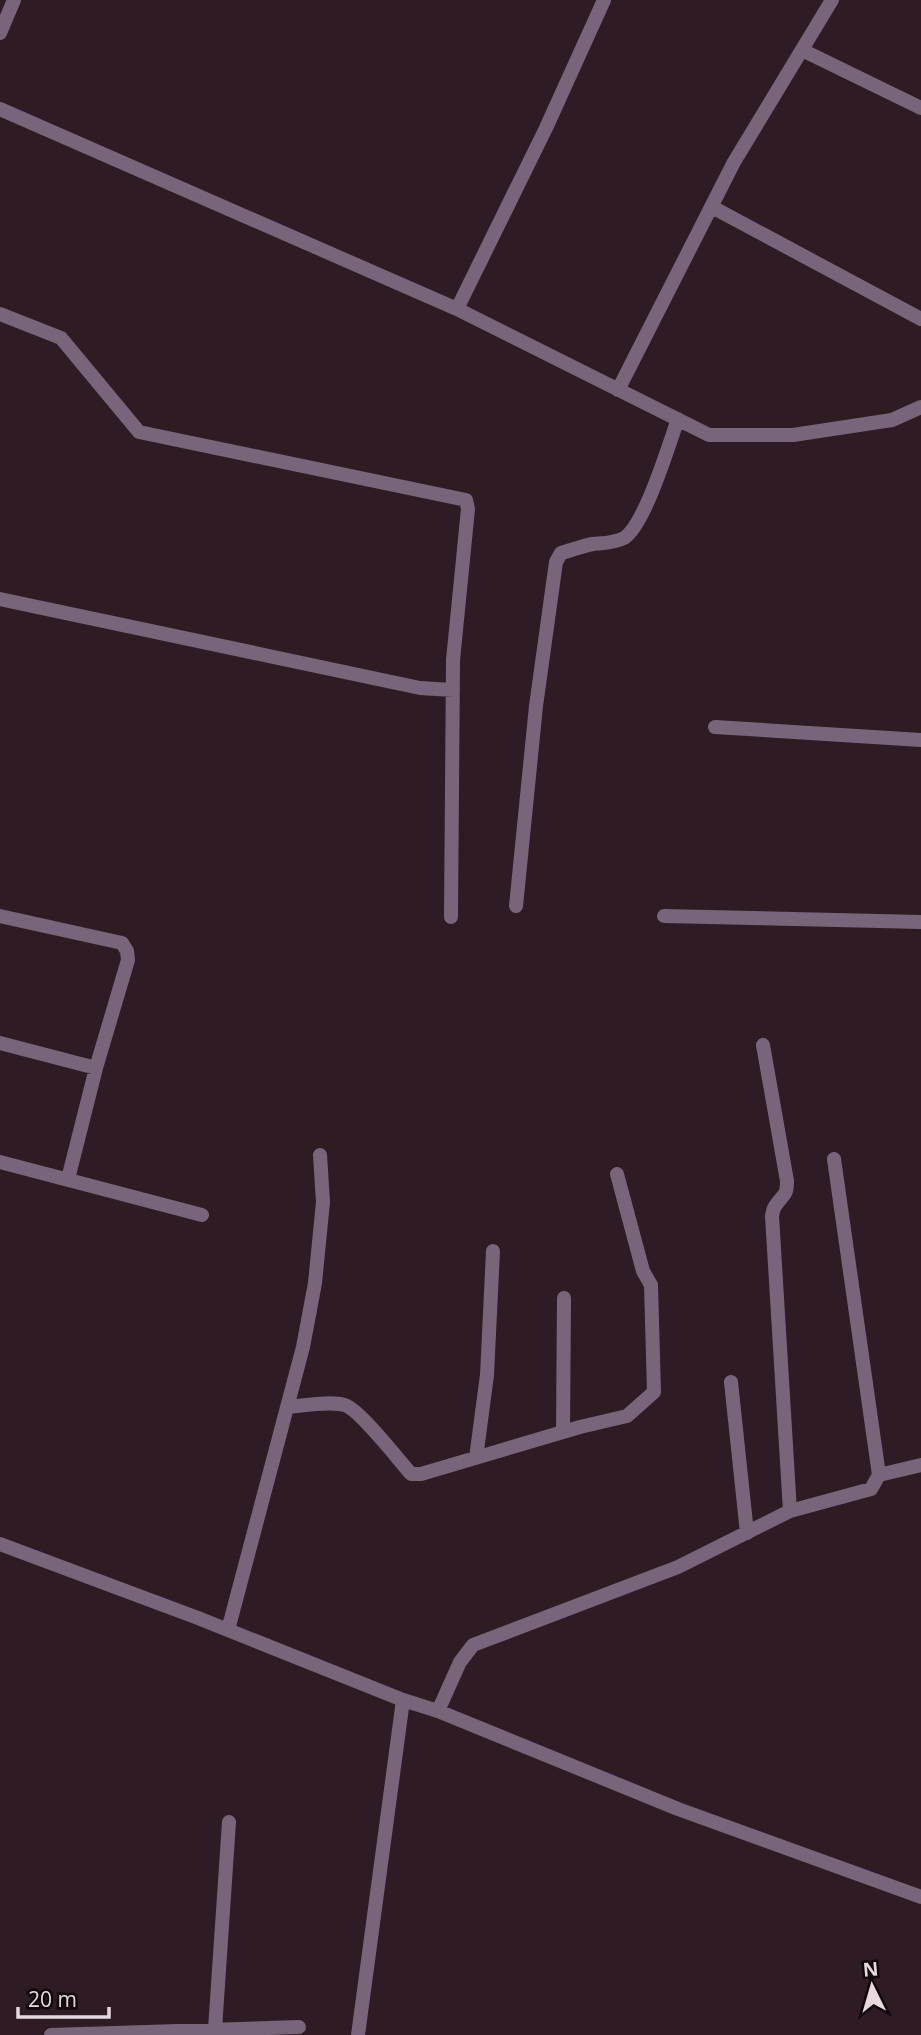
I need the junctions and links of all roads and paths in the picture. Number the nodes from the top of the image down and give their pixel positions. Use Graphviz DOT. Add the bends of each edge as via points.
graph roads {
  1 [pos="14,0"];
  2 [pos="604,0"];
  3 [pos="832,0"];
  4 [pos="0,33"];
  5 [pos="802,50"];
  6 [pos="921,108"];
  7 [pos="0,109"];
  8 [pos="712,206"];
  9 [pos="457,309"];
  10 [pos="0,314"];
  11 [pos="921,318"];
  12 [pos="618,390"];
  13 [pos="920,410"];
  14 [pos="678,419"];
  15 [pos="0,599"];
  16 [pos="453,690"];
  17 [pos="716,727"];
  18 [pos="921,740"];
  19 [pos="516,906"];
  20 [pos="0,916"];
  21 [pos="664,916"];
  22 [pos="451,917"];
  23 [pos="921,922"];
  24 [pos="0,1043"];
  25 [pos="763,1045"];
  26 [pos="96,1068"];
  27 [pos="320,1155"];
  28 [pos="834,1159"];
  29 [pos="0,1162"];
  30 [pos="617,1174"];
  31 [pos="68,1179"];
  32 [pos="202,1214"];
  33 [pos="493,1251"];
  34 [pos="564,1298"];
  35 [pos="731,1382"];
  36 [pos="287,1408"];
  37 [pos="563,1432"];
  38 [pos="476,1458"];
  39 [pos="921,1465"];
  40 [pos="879,1475"];
  41 [pos="790,1511"];
  42 [pos="747,1533"];
  43 [pos="0,1544"];
  44 [pos="228,1630"];
  45 [pos="403,1700"];
  46 [pos="438,1711"];
  47 [pos="229,1822"];
  48 [pos="921,1897"];
  49 [pos="299,2027"];
  50 [pos="215,2029"];
  51 [pos="51,2035"];
  52 [pos="358,2035"];
  1 -- 4 [label="street"];
  2 -- 9 [label="street"];
  3 -- 5 [label="street"];
  5 -- 6 [label="street"];
  5 -- 8 [label="street"];
  7 -- 9 [label="street"];
  8 -- 11 [label="street"];
  8 -- 12 [label="street"];
  9 -- 12 [label="street"];
  10 -- 16 [label="street" via="61,338 138,432 466,500"];
  12 -- 14 [label="street"];
  13 -- 14 [label="street" via="892,421 793,435 709,435"];
  14 -- 19 [label="street" via="644,510 631,531 624,538 561,553 556,562"];
  15 -- 16 [label="street" via="421,688"];
  16 -- 22 [label="street"];
  17 -- 18 [label="street"];
  20 -- 26 [label="street" via="122,943 128,960"];
  21 -- 23 [label="street"];
  24 -- 26 [label="street"];
  25 -- 41 [label="street" via="787,1181 787,1191 772,1216"];
  26 -- 31 [label="street"];
  27 -- 36 [label="street" via="323,1202 315,1283"];
  28 -- 40 [label="street"];
  29 -- 31 [label="street"];
  30 -- 37 [label="street" via="643,1271 651,1285 654,1392 626,1416"];
  31 -- 32 [label="street"];
  33 -- 38 [label="street" via="487,1375"];
  34 -- 37 [label="street"];
  35 -- 42 [label="street"];
  36 -- 38 [label="street" via="347,1406 411,1474"];
  36 -- 44 [label="street"];
  37 -- 38 [label="street"];
  39 -- 40 [label="street"];
  40 -- 41 [label="street" via="871,1489"];
  41 -- 42 [label="street"];
  42 -- 46 [label="street" via="678,1567 473,1645 460,1662"];
  43 -- 44 [label="street"];
  44 -- 45 [label="street"];
  45 -- 46 [label="street"];
  45 -- 52 [label="street"];
  46 -- 48 [label="street" via="678,1809"];
  47 -- 50 [label="street"];
  49 -- 50 [label="street"];
  50 -- 51 [label="street"];
}
